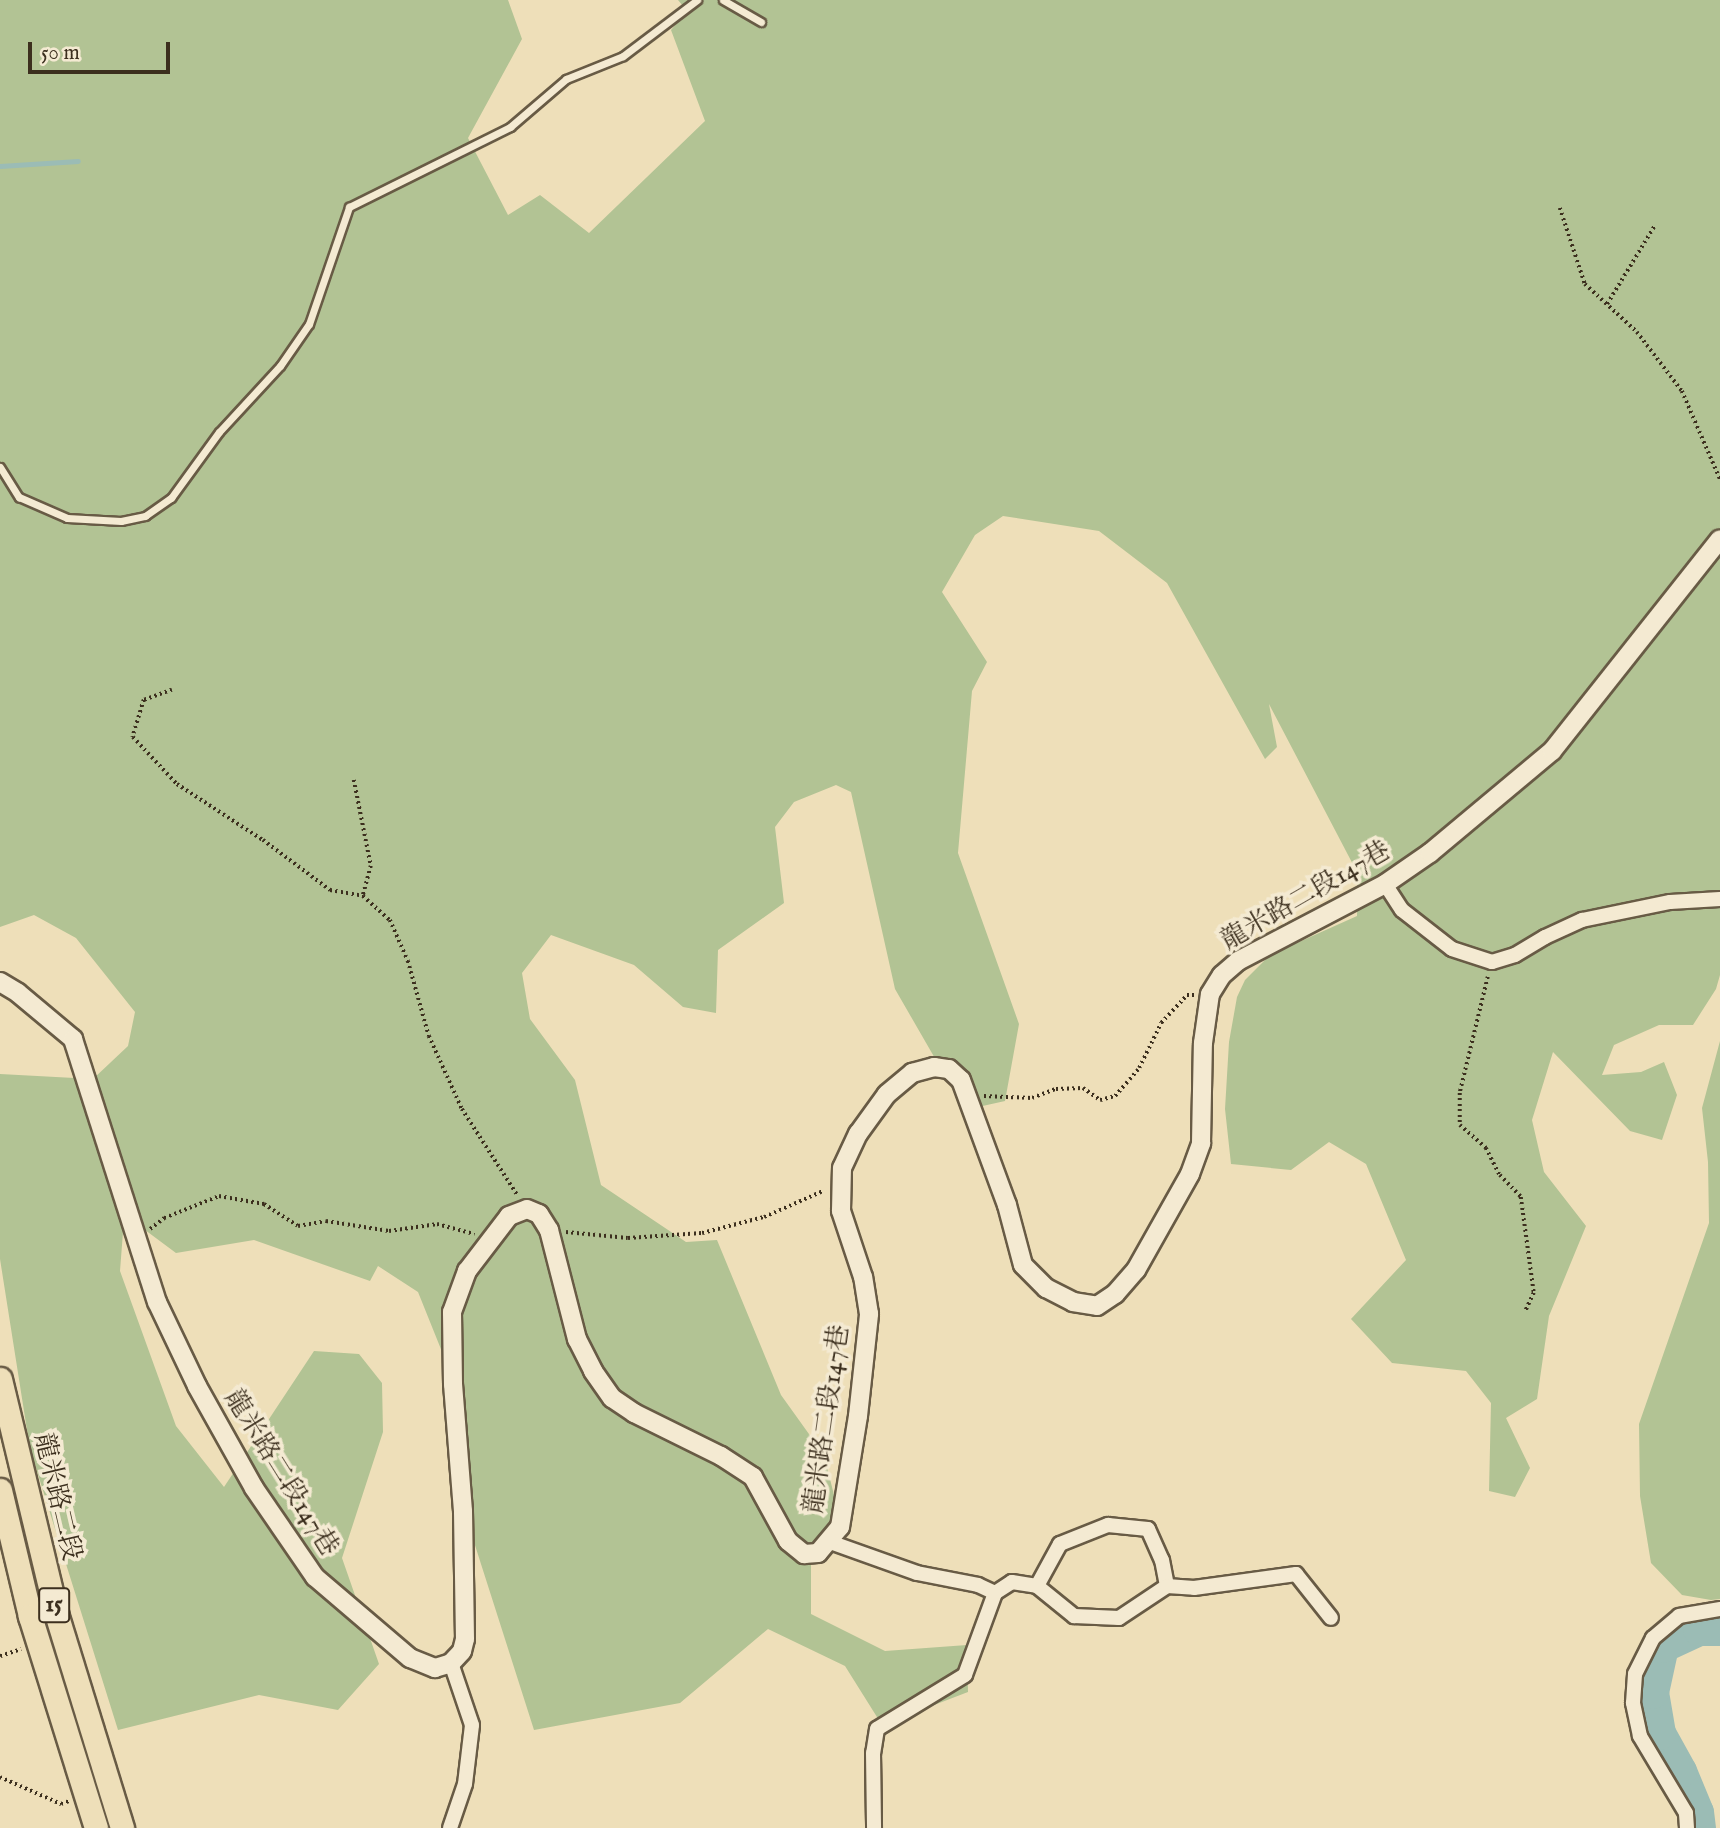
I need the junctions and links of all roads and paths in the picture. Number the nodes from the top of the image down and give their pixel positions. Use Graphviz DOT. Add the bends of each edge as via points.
graph roads {
  1 [pos="697,0"];
  2 [pos="723,0"];
  3 [pos="761,22"];
  4 [pos="1560,208"];
  5 [pos="1655,225"];
  6 [pos="1607,304"];
  7 [pos="0,467"];
  8 [pos="1720,479"];
  9 [pos="1720,539"];
  10 [pos="172,690"];
  11 [pos="355,780"];
  12 [pos="1385,884"];
  13 [pos="363,896"];
  14 [pos="1720,899"];
  15 [pos="1492,962"];
  16 [pos="0,982"];
  17 [pos="1210,994"];
  18 [pos="966,1095"];
  19 [pos="841,1184"];
  20 [pos="527,1209"];
  21 [pos="550,1230"];
  22 [pos="490,1238"];
  23 [pos="136,1241"];
  24 [pos="1526,1310"];
  25 [pos="0,1379"];
  26 [pos="0,1490"];
  27 [pos="830,1542"];
  28 [pos="1037,1586"];
  29 [pos="1167,1586"];
  30 [pos="995,1593"];
  31 [pos="1720,1609"];
  32 [pos="1331,1618"];
  33 [pos="451,1663"];
  34 [pos="0,1777"];
  35 [pos="86,1797"];
  36 [pos="96,1828"];
  37 [pos="122,1828"];
  38 [pos="450,1828"];
  39 [pos="874,1828"];
  40 [pos="1687,1828"];
  1 -- 7 [label="lane" via="623,57 566,79 510,127 349,207 309,324 171,498 145,516 121,521 66,518 19,497"];
  2 -- 3 [label="lane"];
  4 -- 6 [label="path" via="1585,284"];
  5 -- 6 [label="path"];
  6 -- 8 [label="path" via="1637,332 1682,391"];
  9 -- 12 [label="street, 龍米路二段147巷" via="1552,751 1430,853"];
  10 -- 13 [label="path" via="144,700 133,737 177,784 330,890"];
  11 -- 13 [label="path" via="371,866"];
  12 -- 15 [label="street" via="1402,910 1452,949"];
  12 -- 17 [label="street, 龍米路二段147巷" via="1238,961"];
  13 -- 20 [label="path" via="390,920 408,961 429,1036 462,1109"];
  14 -- 15 [label="street" via="1670,902 1582,920"];
  15 -- 24 [label="path" via="1460,1093 1460,1125 1486,1148 1500,1175 1521,1197 1534,1293"];
  16 -- 23 [label="street, 龍米路二段147巷" via="73,1040"];
  17 -- 18 [label="path" via="1187,995 1161,1023 1139,1068 1115,1096 1100,1100 1083,1088 1056,1089 1032,1098"];
  17 -- 18 [label="street, 龍米路二段147巷" via="1203,1043 1201,1143 1190,1174 1136,1270 1097,1306 1073,1303 1046,1288 1023,1265 1007,1205"];
  18 -- 19 [label="street, 龍米路二段147巷" via="961,1080 949,1069 934,1067 912,1073 887,1094 858,1134 842,1168"];
  19 -- 21 [label="path" via="764,1217 702,1233 628,1238"];
  19 -- 27 [label="street, 龍米路二段147巷" via="841,1211 863,1277 869,1314 843,1511"];
  20 -- 21 [label="street" via="539,1214"];
  20 -- 22 [label="street" via="509,1216"];
  21 -- 27 [label="street, 龍米路二段147巷" via="577,1339 612,1398 753,1477 788,1541 804,1554 818,1553"];
  22 -- 23 [label="path" via="437,1224 389,1231 326,1221 298,1226 264,1204 219,1196 164,1218"];
  22 -- 33 [label="street" via="467,1270 452,1312 465,1627 462,1651"];
  23 -- 33 [label="street, 龍米路二段147巷" via="197,1386 254,1488 315,1577 410,1658 435,1668"];
  25 -- 37 [label="main road, 龍米路二段 / 15" via="56,1613"];
  26 -- 35 [label="main road, 龍米路二段 / 15" via="30,1616"];
  27 -- 30 [label="street" via="917,1573 978,1584"];
  28 -- 29 [label="street" via="1074,1616 1119,1618"];
  28 -- 29 [label="street" via="1060,1544 1108,1525 1148,1529"];
  28 -- 30 [label="street" via="1013,1582"];
  29 -- 32 [label="street" via="1194,1588 1296,1574"];
  30 -- 39 [label="street" via="965,1675 877,1729"];
  31 -- 40 [label="street" via="1679,1616 1653,1638 1635,1674 1633,1703 1640,1736 1686,1813"];
  33 -- 38 [label="street" via="472,1725 465,1784"];
  34 -- 35 [label="path" via="61,1804"];
  35 -- 36 [label="main road, 龍米路二段 / 15"];
}
